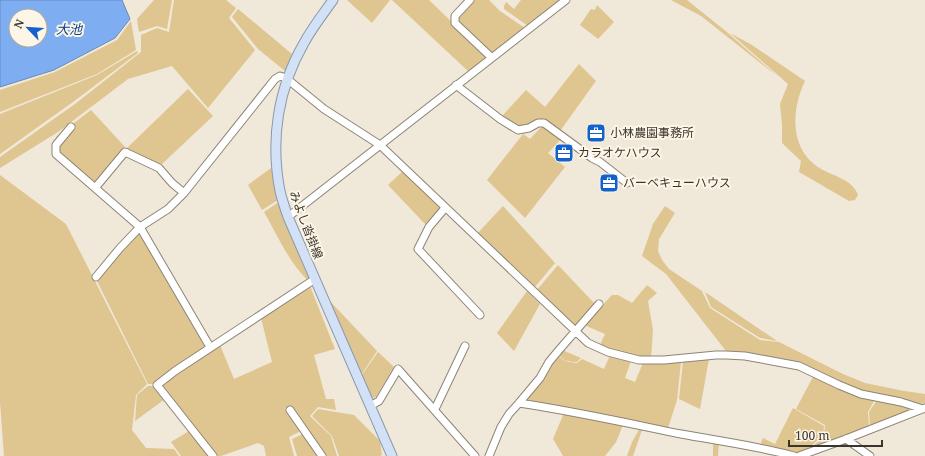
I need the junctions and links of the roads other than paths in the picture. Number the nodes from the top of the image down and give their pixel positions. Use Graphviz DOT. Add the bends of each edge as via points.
graph roads {
  1 [pos="333,0"];
  2 [pos="470,0"];
  3 [pos="566,0"];
  4 [pos="491,57"];
  5 [pos="286,78"];
  6 [pos="456,85"];
  7 [pos="71,127"];
  8 [pos="380,145"];
  9 [pos="627,183"];
  10 [pos="95,188"];
  11 [pos="184,193"];
  12 [pos="445,208"];
  13 [pos="288,217"];
  14 [pos="140,227"];
  15 [pos="96,277"];
  16 [pos="315,280"];
  17 [pos="599,304"];
  18 [pos="480,315"];
  19 [pos="575,332"];
  20 [pos="465,346"];
  21 [pos="210,348"];
  22 [pos="519,403"];
  23 [pos="370,406"];
  24 [pos="435,409"];
  25 [pos="924,409"];
  26 [pos="290,410"];
  27 [pos="846,439"];
  28 [pos="802,455"];
  29 [pos="213,456"];
  30 [pos="322,456"];
  31 [pos="392,456"];
  32 [pos="475,456"];
  33 [pos="489,456"];
  34 [pos="794,456"];
  35 [pos="870,456"];
  1 -- 5 [label="main road, みよし沓掛線" via="304,43"];
  2 -- 4 [label="street" via="455,16 456,23"];
  3 -- 4 [label="street"];
  4 -- 6 [label="street"];
  5 -- 8 [label="street" via="324,109"];
  5 -- 11 [label="street" via="280,76 275,79"];
  5 -- 13 [label="main road, みよし沓掛線" via="276,128 276,162 280,192"];
  6 -- 8 [label="street"];
  6 -- 9 [label="street" via="500,120 518,130 544,123"];
  7 -- 10 [label="street" via="56,145 56,154"];
  8 -- 12 [label="street"];
  8 -- 13 [label="street"];
  10 -- 11 [label="street" via="125,152 159,168"];
  10 -- 14 [label="street"];
  11 -- 14 [label="street" via="168,209"];
  12 -- 18 [label="street" via="429,227 418,249"];
  12 -- 19 [label="street"];
  13 -- 16 [label="main road, みよし沓掛線"];
  14 -- 15 [label="street"];
  14 -- 21 [label="street"];
  16 -- 21 [label="street"];
  16 -- 23 [label="main road, みよし沓掛線"];
  17 -- 19 [label="street"];
  19 -- 22 [label="street"];
  19 -- 25 [label="street" via="588,343 608,352 639,360 726,355 799,366 861,394"];
  20 -- 24 [label="street"];
  21 -- 29 [label="street" via="157,385"];
  22 -- 33 [label="street" via="501,427"];
  22 -- 34 [label="street" via="770,449"];
  23 -- 24 [label="street" via="379,401 398,369"];
  23 -- 31 [label="main road, みよし沓掛線"];
  24 -- 32 [label="street"];
  25 -- 27 [label="street"];
  26 -- 30 [label="street"];
  27 -- 28 [label="street"];
  27 -- 35 [label="street"];
}
